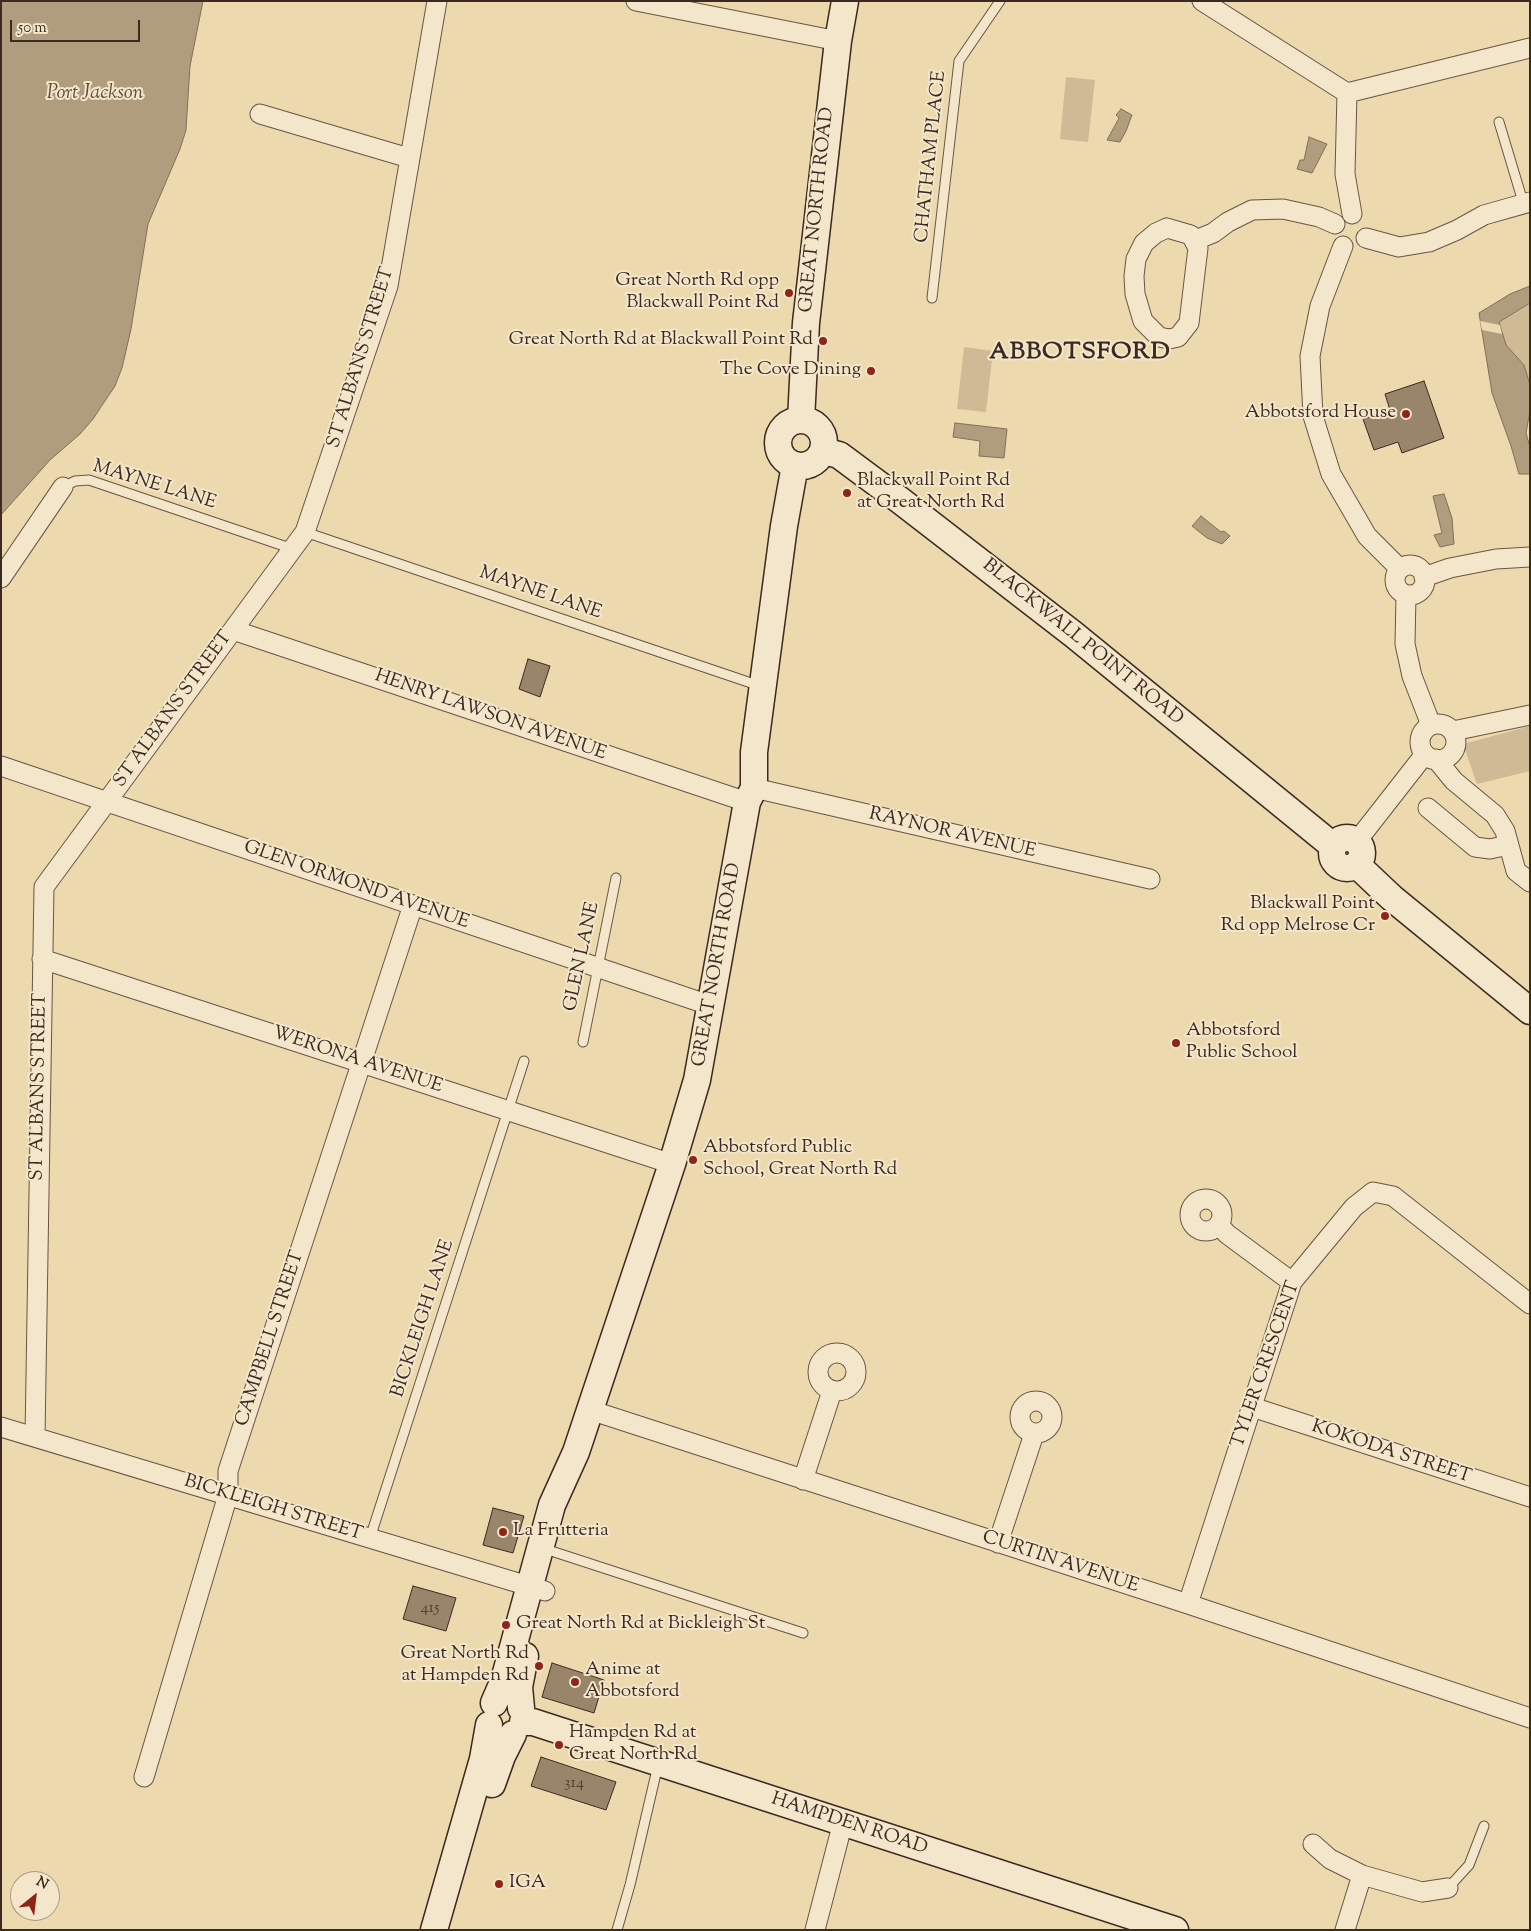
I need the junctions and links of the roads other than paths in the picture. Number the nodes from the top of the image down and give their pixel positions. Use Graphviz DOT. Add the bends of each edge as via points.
graph roads {
  1 [pos="437,1"];
  2 [pos="636,1"];
  3 [pos="845,1"];
  4 [pos="1000,1"];
  5 [pos="1202,1"];
  6 [pos="838,40"];
  7 [pos="1530,48"];
  8 [pos="1347,93"];
  9 [pos="260,114"];
  10 [pos="1499,122"];
  11 [pos="409,158"];
  12 [pos="1526,202"];
  13 [pos="1352,214"];
  14 [pos="1335,224"];
  15 [pos="1366,238"];
  16 [pos="1196,240"];
  17 [pos="1343,246"];
  18 [pos="932,298"];
  19 [pos="801,420"];
  20 [pos="823,451"];
  21 [pos="795,465"];
  22 [pos="63,487"];
  23 [pos="305,532"];
  24 [pos="293,549"];
  25 [pos="1530,557"];
  26 [pos="1400,569"];
  27 [pos="1424,577"];
  28 [pos="1,578"];
  29 [pos="1406,594"];
  30 [pos="233,630"];
  31 [pos="764,687"];
  32 [pos="1530,715"];
  33 [pos="1431,725"];
  34 [pos="1453,732"];
  35 [pos="1430,757"];
  36 [pos="1,766"];
  37 [pos="750,795"];
  38 [pos="107,802"];
  39 [pos="1428,808"];
  40 [pos="1508,845"];
  41 [pos="1349,851"];
  42 [pos="616,878"];
  43 [pos="1150,880"];
  44 [pos="1530,882"];
  45 [pos="413,905"];
  46 [pos="42,960"];
  47 [pos="598,967"];
  48 [pos="712,1006"];
  49 [pos="1530,1011"];
  50 [pos="582,1042"];
  51 [pos="524,1061"];
  52 [pos="362,1063"];
  53 [pos="508,1110"];
  54 [pos="672,1164"];
  55 [pos="1219,1225"];
  56 [pos="1292,1282"];
  57 [pos="1530,1304"];
  58 [pos="832,1391"];
  59 [pos="1252,1408"];
  60 [pos="590,1410"];
  61 [pos="1,1427"];
  62 [pos="1034,1434"];
  63 [pos="35,1437"];
  64 [pos="802,1480"];
  65 [pos="228,1495"];
  66 [pos="1530,1497"];
  67 [pos="370,1538"];
  68 [pos="998,1543"];
  69 [pos="547,1550"];
  70 [pos="537,1588"];
  71 [pos="1188,1604"];
  72 [pos="804,1633"];
  73 [pos="492,1714"];
  74 [pos="1530,1718"];
  75 [pos="519,1721"];
  76 [pos="658,1764"];
  77 [pos="144,1777"];
  78 [pos="844,1822"];
  79 [pos="1484,1826"];
  80 [pos="1313,1844"];
  81 [pos="1362,1875"];
  82 [pos="1448,1888"];
  83 [pos="434,1930"];
  84 [pos="449,1930"];
  85 [pos="617,1930"];
  86 [pos="815,1930"];
  87 [pos="1176,1930"];
  88 [pos="1345,1930"];
  1 -- 11 [label="street, ST ALBANS STREET"];
  2 -- 6 [label="street"];
  3 -- 6 [label="main road, GREAT NORTH ROAD"];
  4 -- 18 [label="lane, CHATHAM PLACE" via="959,60"];
  5 -- 8 [label="street"];
  6 -- 19 [label="main road, GREAT NORTH ROAD" via="806,323"];
  7 -- 8 [label="street"];
  8 -- 13 [label="street" via="1345,174"];
  9 -- 11 [label="street"];
  10 -- 12 [label="lane"];
  11 -- 23 [label="street, ST ALBANS STREET" via="388,286"];
  12 -- 15 [label="street" via="1484,215 1429,242 1399,247"];
  13 -- 14 [label="street" via="1340,217"];
  13 -- 15 [label="street" via="1365,221"];
  14 -- 16 [label="street" via="1284,209 1252,210"];
  14 -- 17 [label="street" via="1334,235"];
  15 -- 17 [label="street" via="1354,248"];
  16 -- 16 [label="street" via="1198,263 1189,323 1178,337 1159,337 1151,331 1139,311 1134,276 1136,259 1144,243 1167,228 1186,232"];
  17 -- 26 [label="street" via="1320,306 1310,356 1313,416 1331,474 1367,536"];
  19 -- 20 [label="main road" via="814,423 820,430"];
  19 -- 21 [label="main road" via="783,428 778,442 782,457"];
  20 -- 21 [label="main road" via="812,463"];
  20 -- 41 [label="main road, BLACKWALL POINT ROAD" via="839,455 888,491"];
  21 -- 31 [label="main road, GREAT NORTH ROAD"];
  22 -- 24 [label="lane, MAYNE LANE" via="75,480 89,480"];
  22 -- 28 [label="street"];
  23 -- 24 [label="street, ST ALBANS STREET"];
  23 -- 31 [label="lane, MAYNE LANE"];
  24 -- 30 [label="street, ST ALBANS STREET"];
  25 -- 27 [label="street" via="1496,559"];
  26 -- 27 [label="street" via="1414,566"];
  26 -- 29 [label="street" via="1395,581 1398,590"];
  27 -- 29 [label="street" via="1420,591"];
  29 -- 33 [label="street" via="1405,644 1412,676"];
  30 -- 37 [label="street, HENRY LAWSON AVENUE"];
  30 -- 38 [label="street, ST ALBANS STREET"];
  31 -- 37 [label="main road, GREAT NORTH ROAD"];
  32 -- 34 [label="street"];
  33 -- 34 [label="street" via="1443,724"];
  33 -- 35 [label="street" via="1420,738 1420,744"];
  34 -- 35 [label="street" via="1456,743 1452,753 1447,757"];
  35 -- 40 [label="street" via="1494,815 1505,831"];
  35 -- 41 [label="street"];
  36 -- 38 [label="street, GLEN ORMOND AVENUE"];
  37 -- 43 [label="street, RAYNOR AVENUE"];
  37 -- 48 [label="main road, GREAT NORTH ROAD"];
  38 -- 45 [label="street, GLEN ORMOND AVENUE"];
  38 -- 46 [label="street, ST ALBANS STREET" via="44,887"];
  39 -- 40 [label="street" via="1475,847 1490,849"];
  40 -- 44 [label="street" via="1516,871"];
  41 -- 49 [label="main road, BLACKWALL POINT ROAD" via="1392,898"];
  42 -- 47 [label="lane, GLEN LANE"];
  45 -- 47 [label="street, GLEN ORMOND AVENUE"];
  45 -- 52 [label="street, CAMPBELL STREET"];
  46 -- 52 [label="street, WERONA AVENUE"];
  46 -- 63 [label="street, ST ALBANS STREET"];
  47 -- 48 [label="street, GLEN ORMOND AVENUE"];
  47 -- 50 [label="lane, GLEN LANE"];
  48 -- 54 [label="main road, GREAT NORTH ROAD" via="697,1080"];
  51 -- 53 [label="lane, BICKLEIGH LANE"];
  52 -- 53 [label="street, WERONA AVENUE"];
  52 -- 65 [label="street, CAMPBELL STREET" via="228,1472"];
  53 -- 54 [label="street, WERONA AVENUE"];
  53 -- 67 [label="lane, BICKLEIGH LANE"];
  54 -- 60 [label="main road, GREAT NORTH ROAD"];
  55 -- 56 [label="street"];
  56 -- 57 [label="street, TYLER CRESCENT" via="1342,1218 1373,1192 1393,1196"];
  56 -- 59 [label="street, TYLER CRESCENT"];
  58 -- 64 [label="street"];
  59 -- 66 [label="street, KOKODA STREET"];
  59 -- 71 [label="street, TYLER CRESCENT"];
  60 -- 64 [label="street, CURTIN AVENUE"];
  60 -- 69 [label="main road, GREAT NORTH ROAD"];
  61 -- 63 [label="street, BICKLEIGH STREET"];
  62 -- 68 [label="street"];
  63 -- 65 [label="street, BICKLEIGH STREET"];
  64 -- 68 [label="street, CURTIN AVENUE"];
  65 -- 67 [label="street, BICKLEIGH STREET"];
  65 -- 77 [label="street, CAMPBELL STREET"];
  67 -- 70 [label="street, BICKLEIGH STREET"];
  68 -- 71 [label="street, CURTIN AVENUE"];
  69 -- 70 [label="main road, GREAT NORTH ROAD"];
  69 -- 72 [label="lane"];
  70 -- 73 [label="main road, GREAT NORTH ROAD"];
  70 -- 75 [label="main road, GREAT NORTH ROAD" via="520,1675"];
  71 -- 74 [label="street, CURTIN AVENUE"];
  73 -- 75 [label="main road, HAMPDEN ROAD" via="508,1700"];
  73 -- 83 [label="main road, GREAT NORTH ROAD" via="483,1759"];
  75 -- 76 [label="main road, HAMPDEN ROAD" via="533,1722"];
  75 -- 84 [label="main road, GREAT NORTH ROAD" via="497,1769"];
  76 -- 78 [label="main road, HAMPDEN ROAD"];
  76 -- 85 [label="lane"];
  78 -- 86 [label="street"];
  78 -- 87 [label="main road, HAMPDEN ROAD"];
  79 -- 82 [label="lane" via="1469,1864"];
  80 -- 81 [label="street" via="1330,1859"];
  81 -- 82 [label="street" via="1422,1892"];
  81 -- 88 [label="street"];
}
